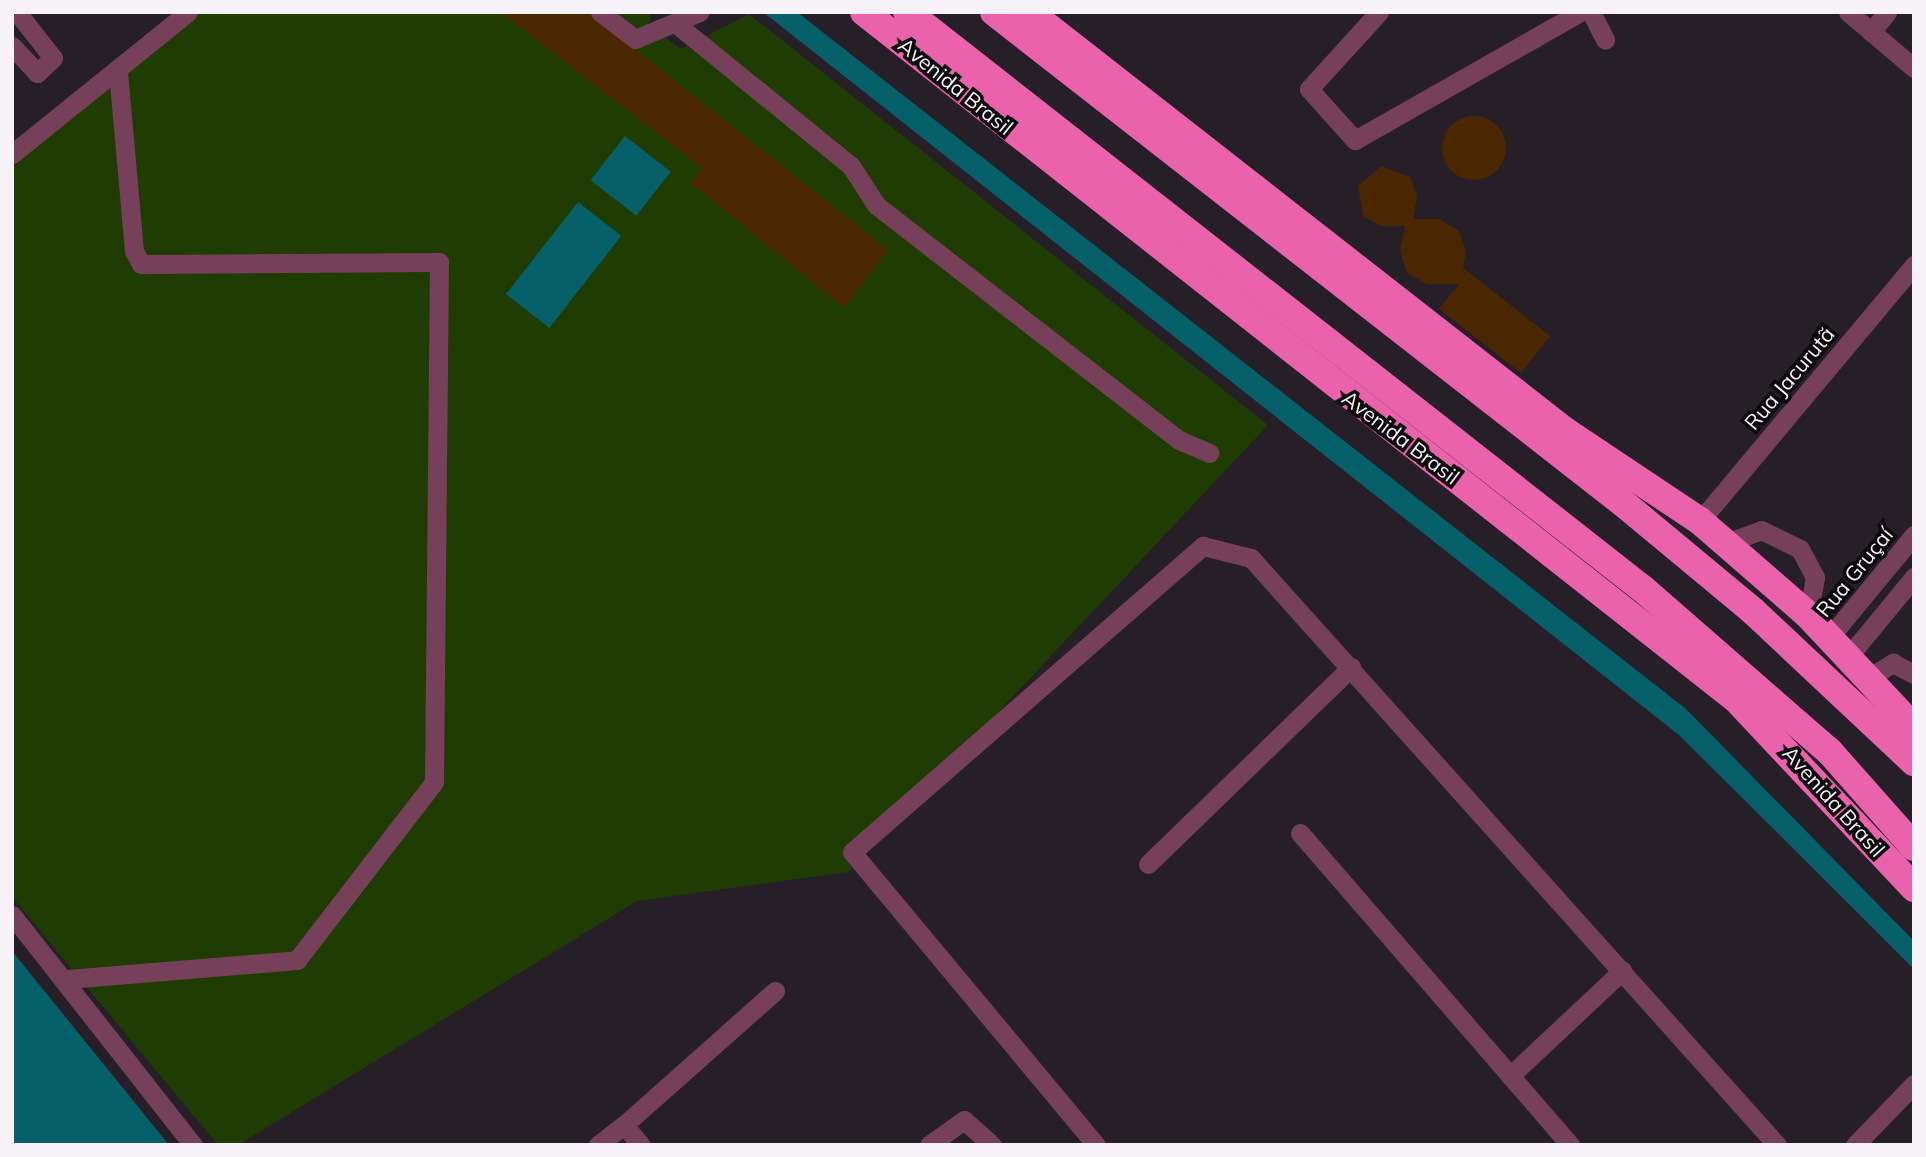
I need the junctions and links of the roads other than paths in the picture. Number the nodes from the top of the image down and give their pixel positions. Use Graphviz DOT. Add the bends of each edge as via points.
graph roads {
  1 [pos="17,12"];
  2 [pos="188,12"];
  3 [pos="600,12"];
  4 [pos="657,12"];
  5 [pos="700,12"];
  6 [pos="864,12"];
  7 [pos="907,12"];
  8 [pos="994,12"];
  9 [pos="1029,12"];
  10 [pos="1379,12"];
  11 [pos="1580,12"];
  12 [pos="1591,12"];
  13 [pos="1848,12"];
  14 [pos="1887,12"];
  15 [pos="675,23"];
  16 [pos="1871,32"];
  17 [pos="653,33"];
  18 [pos="1605,40"];
  19 [pos="12,46"];
  20 [pos="1914,68"];
  21 [pos="118,70"];
  22 [pos="12,154"];
  23 [pos="1914,265"];
  24 [pos="1280,306"];
  25 [pos="1533,435"];
  26 [pos="1209,453"];
  27 [pos="1502,513"];
  28 [pos="1700,521"];
  29 [pos="1914,535"];
  30 [pos="1726,543"];
  31 [pos="1914,577"];
  32 [pos="1808,615"];
  33 [pos="1839,647"];
  34 [pos="1351,667"];
  35 [pos="1914,674"];
  36 [pos="1867,679"];
  37 [pos="1914,728"];
  38 [pos="1914,762"];
  39 [pos="1300,833"];
  40 [pos="1914,847"];
  41 [pos="1148,864"];
  42 [pos="1914,888"];
  43 [pos="12,915"];
  44 [pos="1622,971"];
  45 [pos="68,979"];
  46 [pos="775,991"];
  47 [pos="1510,1076"];
  48 [pos="1914,1084"];
  49 [pos="624,1125"];
  50 [pos="193,1145"];
  51 [pos="598,1145"];
  52 [pos="641,1145"];
  53 [pos="929,1145"];
  54 [pos="992,1145"];
  55 [pos="1096,1145"];
  56 [pos="1570,1145"];
  57 [pos="1777,1145"];
  58 [pos="1855,1145"];
  1 -- 19 [label="street" via="53,58 37,73"];
  2 -- 21 [label="street"];
  3 -- 17 [label="street" via="635,39"];
  4 -- 17 [label="street"];
  5 -- 15 [label="street"];
  6 -- 27 [label="highway, Avenida Brasil"];
  7 -- 24 [label="highway, Avenida Brasil"];
  8 -- 25 [label="highway"];
  9 -- 28 [label="highway" via="1565,431"];
  10 -- 11 [label="street" via="1309,89 1355,140"];
  12 -- 18 [label="street"];
  13 -- 16 [label="street"];
  14 -- 16 [label="street"];
  15 -- 17 [label="street"];
  15 -- 26 [label="street" via="851,166 876,205 1180,440"];
  16 -- 20 [label="street"];
  21 -- 22 [label="street"];
  21 -- 45 [label="street" via="134,251 141,264 439,262 434,782 297,960"];
  23 -- 28 [label="street, Rua Jacurutã"];
  24 -- 27 [label="highway"];
  24 -- 40 [label="highway, Avenida Brasil" via="1504,477 1777,704"];
  25 -- 36 [label="highway" via="1588,465 1834,661"];
  25 -- 38 [label="highway" via="1753,611"];
  27 -- 42 [label="highway, Avenida Brasil" via="1760,720"];
  28 -- 30 [label="highway"];
  29 -- 33 [label="street, Rua Gruçaí"];
  30 -- 32 [label="highway"];
  30 -- 32 [label="street" via="1761,530 1800,549 1815,578"];
  31 -- 33 [label="street"];
  32 -- 33 [label="highway"];
  33 -- 36 [label="highway"];
  34 -- 41 [label="street"];
  34 -- 44 [label="street"];
  34 -- 55 [label="street" via="1251,558 1203,546 852,852"];
  35 -- 36 [label="street" via="1893,663"];
  36 -- 37 [label="highway"];
  39 -- 47 [label="street"];
  43 -- 45 [label="street"];
  44 -- 47 [label="street"];
  44 -- 57 [label="street"];
  45 -- 50 [label="street"];
  46 -- 49 [label="street"];
  47 -- 56 [label="street"];
  48 -- 58 [label="street"];
  49 -- 51 [label="street"];
  49 -- 52 [label="street"];
  53 -- 54 [label="street" via="964,1120"];
}
